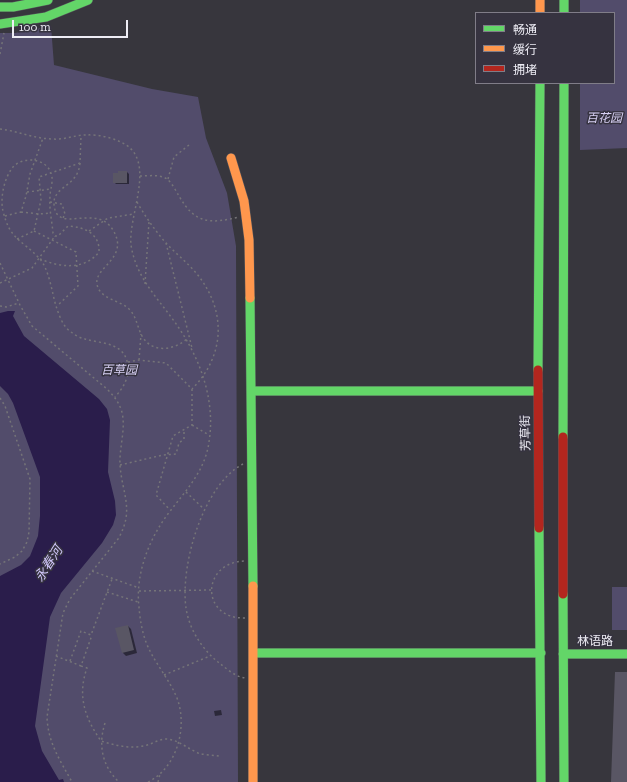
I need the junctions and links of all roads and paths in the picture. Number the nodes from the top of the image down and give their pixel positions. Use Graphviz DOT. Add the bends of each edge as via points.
graph roads {
  1 [pos="48,0"];
  2 [pos="88,0"];
  3 [pos="540,0"];
  4 [pos="564,0"];
  5 [pos="0,7"];
  6 [pos="540,12"];
  7 [pos="564,12"];
  8 [pos="2,27"];
  9 [pos="0,54"];
  10 [pos="540,84"];
  11 [pos="564,84"];
  12 [pos="0,130"];
  13 [pos="81,136"];
  14 [pos="43,138"];
  15 [pos="189,145"];
  16 [pos="231,158"];
  17 [pos="34,161"];
  18 [pos="80,163"];
  19 [pos="51,173"];
  20 [pos="140,176"];
  21 [pos="167,179"];
  22 [pos="51,189"];
  23 [pos="41,190"];
  24 [pos="27,192"];
  25 [pos="136,201"];
  26 [pos="50,202"];
  27 [pos="21,212"];
  28 [pos="51,212"];
  29 [pos="39,214"];
  30 [pos="134,214"];
  31 [pos="5,216"];
  32 [pos="246,216"];
  33 [pos="63,218"];
  34 [pos="149,222"];
  35 [pos="34,230"];
  36 [pos="89,231"];
  37 [pos="55,236"];
  38 [pos="16,239"];
  39 [pos="52,240"];
  40 [pos="165,242"];
  41 [pos="40,259"];
  42 [pos="0,263"];
  43 [pos="77,264"];
  44 [pos="8,280"];
  45 [pos="0,283"];
  46 [pos="145,284"];
  47 [pos="19,303"];
  48 [pos="0,306"];
  49 [pos="56,306"];
  50 [pos="141,334"];
  51 [pos="186,339"];
  52 [pos="193,352"];
  53 [pos="139,360"];
  54 [pos="128,362"];
  55 [pos="204,378"];
  56 [pos="192,389"];
  57 [pos="251,391"];
  58 [pos="538,391"];
  59 [pos="115,397"];
  60 [pos="0,398"];
  61 [pos="192,425"];
  62 [pos="184,430"];
  63 [pos="210,435"];
  64 [pos="168,455"];
  65 [pos="252,459"];
  66 [pos="120,465"];
  67 [pos="186,492"];
  68 [pos="170,510"];
  69 [pos="205,510"];
  70 [pos="253,561"];
  71 [pos="0,564"];
  72 [pos="92,572"];
  73 [pos="112,578"];
  74 [pos="139,588"];
  75 [pos="212,590"];
  76 [pos="139,591"];
  77 [pos="185,591"];
  78 [pos="107,592"];
  79 [pos="138,602"];
  80 [pos="254,618"];
  81 [pos="91,635"];
  82 [pos="254,653"];
  83 [pos="541,653"];
  84 [pos="563,654"];
  85 [pos="627,654"];
  86 [pos="56,656"];
  87 [pos="210,656"];
  88 [pos="70,661"];
  89 [pos="81,666"];
  90 [pos="164,675"];
  91 [pos="254,678"];
  92 [pos="105,723"];
  93 [pos="101,741"];
  94 [pos="178,742"];
  95 [pos="219,756"];
  96 [pos="160,774"];
  97 [pos="72,782"];
  98 [pos="119,782"];
  99 [pos="148,782"];
  100 [pos="158,782"];
  101 [pos="253,782"];
  102 [pos="541,782"];
  103 [pos="564,782"];
  1 -- 5 [label="main road"];
  2 -- 8 [label="main road" via="44,18"];
  3 -- 6 [label="main road"];
  4 -- 7 [label="main road"];
  8 -- 9 [label="path"];
  10 -- 58 [label="main road, 芳草街"];
  11 -- 84 [label="main road"];
  12 -- 14 [label="path" via="14,130"];
  13 -- 14 [label="path" via="54,140"];
  13 -- 18 [label="path"];
  13 -- 20 [label="path" via="104,137 129,148 137,159"];
  14 -- 17 [label="path"];
  15 -- 21 [label="path" via="174,157"];
  16 -- 32 [label="main road"];
  17 -- 19 [label="path" via="48,166"];
  17 -- 24 [label="path"];
  17 -- 31 [label="path" via="22,161 13,167 7,178 3,194"];
  18 -- 19 [label="path"];
  18 -- 33 [label="path, bridge" via="75,179 54,198 55,210"];
  19 -- 22 [label="path"];
  19 -- 23 [label="path" via="39,177"];
  20 -- 21 [label="path"];
  20 -- 25 [label="path"];
  21 -- 32 [label="path" via="194,216 216,222"];
  22 -- 23 [label="path"];
  22 -- 26 [label="path"];
  23 -- 24 [label="path"];
  23 -- 29 [label="path"];
  24 -- 27 [label="path"];
  25 -- 30 [label="path"];
  25 -- 34 [label="path"];
  26 -- 28 [label="path"];
  26 -- 33 [label="path" via="62,204 65,214"];
  27 -- 29 [label="path"];
  27 -- 31 [label="path"];
  28 -- 29 [label="path"];
  28 -- 37 [label="path"];
  29 -- 35 [label="path"];
  30 -- 36 [label="path" via="108,218"];
  30 -- 46 [label="path" via="131,245"];
  31 -- 38 [label="path"];
  32 -- 57 [label="main road" via="249,240"];
  33 -- 50 [label="path, bridge" via="97,218 113,231 116,238 115,255 96,282 106,297 124,304 130,310"];
  34 -- 40 [label="path"];
  34 -- 46 [label="path"];
  35 -- 38 [label="path"];
  35 -- 39 [label="path"];
  36 -- 37 [label="path" via="68,226"];
  36 -- 43 [label="path" via="97,240 99,252 86,263"];
  37 -- 39 [label="path"];
  38 -- 41 [label="path"];
  39 -- 41 [label="path"];
  39 -- 43 [label="path" via="76,252"];
  40 -- 52 [label="path"];
  40 -- 55 [label="path" via="197,274 216,311 217,347 213,362"];
  41 -- 43 [label="path" via="54,265"];
  41 -- 44 [label="path" via="32,268"];
  41 -- 49 [label="path"];
  42 -- 44 [label="path"];
  43 -- 49 [label="path" via="78,286"];
  44 -- 45 [label="path"];
  44 -- 47 [label="path"];
  46 -- 51 [label="path"];
  47 -- 48 [label="path"];
  47 -- 59 [label="path" via="32,326"];
  49 -- 54 [label="path" via="69,331 84,339 116,346 124,353"];
  50 -- 51 [label="path, bridge" via="146,342 160,348 175,348"];
  50 -- 53 [label="path"];
  51 -- 52 [label="path"];
  52 -- 55 [label="path"];
  53 -- 54 [label="path"];
  53 -- 56 [label="path" via="166,363"];
  54 -- 59 [label="path" via="125,383"];
  55 -- 56 [label="path"];
  55 -- 63 [label="path" via="211,421"];
  56 -- 61 [label="path"];
  57 -- 58 [label="main road"];
  57 -- 65 [label="main road"];
  58 -- 83 [label="main road, 芳草街"];
  59 -- 66 [label="path" via="121,410 122,422"];
  60 -- 71 [label="path" via="30,478 30,532 22,551"];
  61 -- 62 [label="path"];
  61 -- 63 [label="path"];
  62 -- 64 [label="path" via="174,436"];
  62 -- 64 [label="path" via="184,439 179,443 176,454"];
  63 -- 67 [label="path" via="202,468"];
  64 -- 66 [label="path"];
  64 -- 68 [label="path" via="156,495"];
  65 -- 69 [label="path" via="236,468 216,491"];
  65 -- 70 [label="main road"];
  66 -- 72 [label="path" via="127,500 124,528"];
  67 -- 68 [label="path"];
  67 -- 69 [label="path"];
  68 -- 74 [label="path" via="155,532 145,557"];
  69 -- 77 [label="path" via="188,558"];
  70 -- 75 [label="path" via="226,565 215,577"];
  70 -- 80 [label="main road"];
  72 -- 73 [label="path"];
  72 -- 86 [label="path" via="63,612"];
  73 -- 74 [label="path"];
  73 -- 78 [label="path"];
  74 -- 76 [label="path"];
  75 -- 77 [label="path"];
  75 -- 80 [label="path" via="213,600 225,615 233,618"];
  76 -- 77 [label="path"];
  76 -- 79 [label="path"];
  77 -- 87 [label="path" via="186,609 192,626"];
  78 -- 79 [label="path"];
  78 -- 81 [label="path"];
  79 -- 90 [label="path" via="142,628 149,649"];
  80 -- 82 [label="main road"];
  81 -- 88 [label="path" via="81,631"];
  81 -- 89 [label="path"];
  82 -- 83 [label="main road"];
  82 -- 91 [label="main road"];
  83 -- 102 [label="main road, 芳草街"];
  84 -- 85 [label="main road, 林语路"];
  84 -- 103 [label="main road"];
  86 -- 88 [label="path"];
  86 -- 97 [label="path" via="47,717 48,732 54,751"];
  87 -- 90 [label="path"];
  87 -- 91 [label="path" via="241,678"];
  88 -- 89 [label="path"];
  89 -- 93 [label="path" via="86,668 82,689 85,713"];
  90 -- 94 [label="path" via="178,700"];
  91 -- 101 [label="main road"];
  92 -- 93 [label="path"];
  93 -- 94 [label="path" via="131,747 145,746 161,740"];
  93 -- 98 [label="path" via="104,759"];
  94 -- 95 [label="path" via="198,753"];
  94 -- 96 [label="path" via="170,762"];
  96 -- 99 [label="path"];
  96 -- 100 [label="path"];
}
